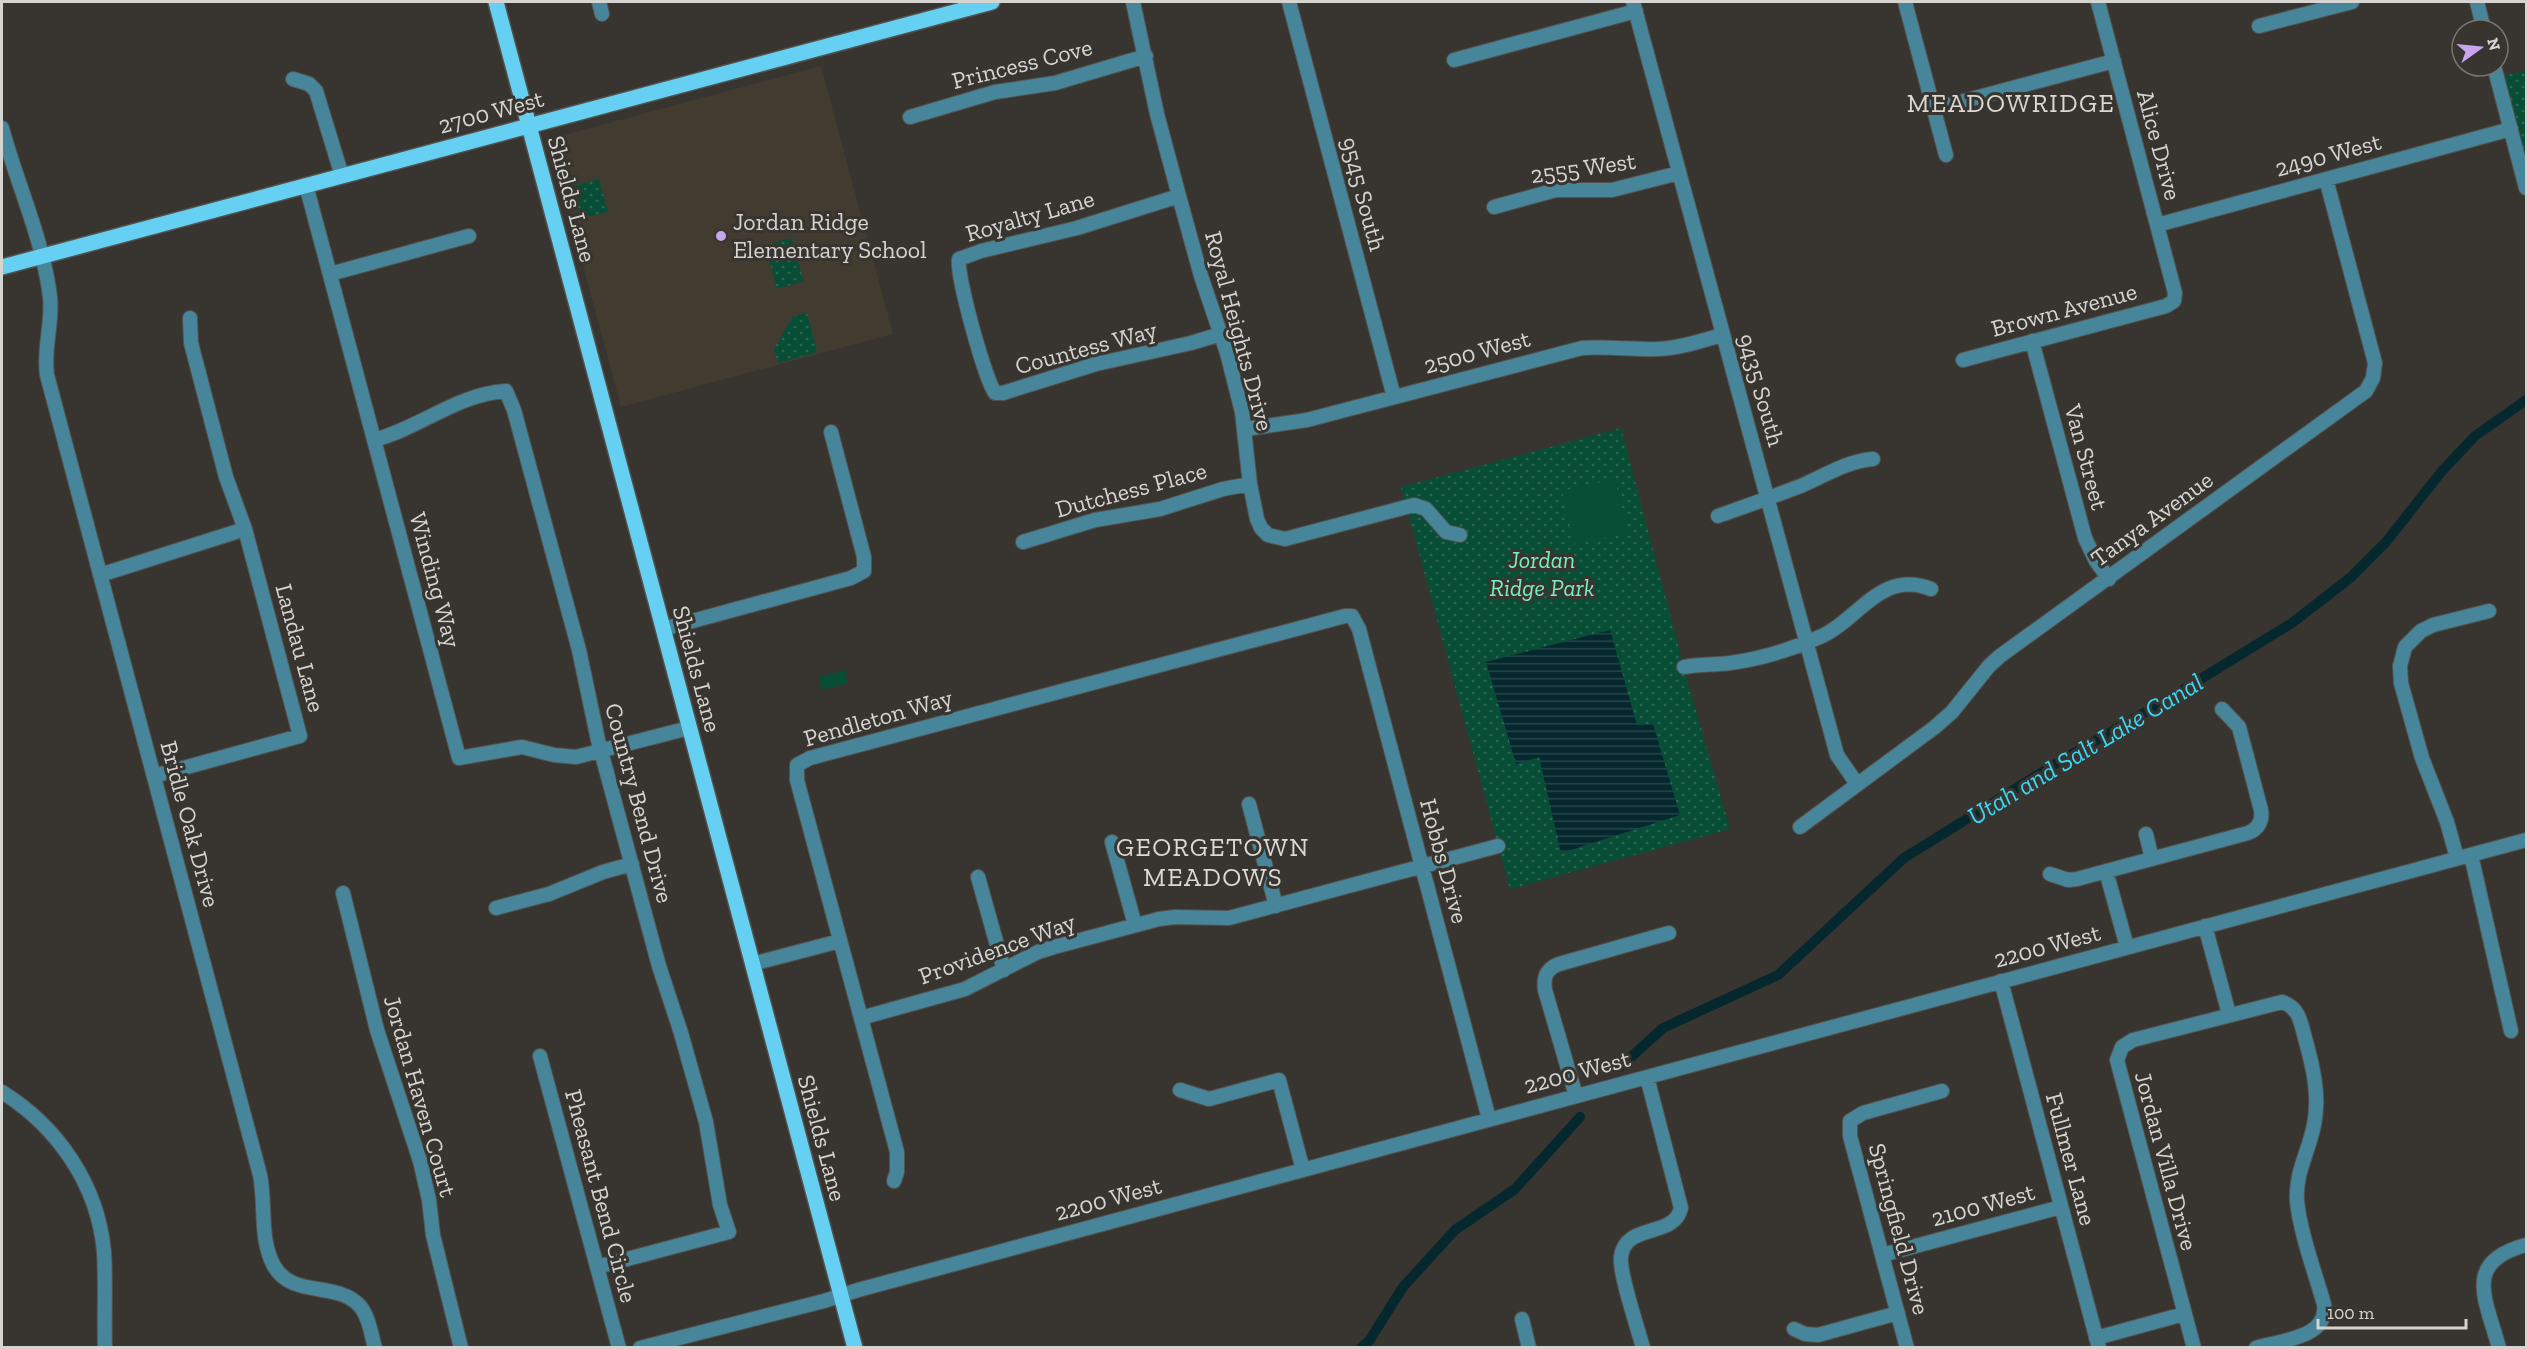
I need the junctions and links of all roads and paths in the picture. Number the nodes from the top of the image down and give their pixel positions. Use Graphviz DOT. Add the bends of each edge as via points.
graph roads {
  1 [pos="496,2"];
  2 [pos="992,2"];
  3 [pos="1133,2"];
  4 [pos="1289,2"];
  5 [pos="1905,2"];
  6 [pos="2098,2"];
  7 [pos="2352,2"];
  8 [pos="2476,2"];
  9 [pos="966,5"];
  10 [pos="1634,6"];
  11 [pos="2481,18"];
  12 [pos="2259,26"];
  13 [pos="1146,56"];
  14 [pos="1454,60"];
  15 [pos="2114,61"];
  16 [pos="2497,78"];
  17 [pos="292,79"];
  18 [pos="1934,109"];
  19 [pos="910,117"];
  20 [pos="529,125"];
  21 [pos="2,128"];
  22 [pos="2511,129"];
  23 [pos="1946,155"];
  24 [pos="1679,173"];
  25 [pos="342,176"];
  26 [pos="2326,179"];
  27 [pos="306,185"];
  28 [pos="2526,188"];
  29 [pos="1179,196"];
  30 [pos="1494,207"];
  31 [pos="2157,225"];
  32 [pos="469,236"];
  33 [pos="41,256"];
  34 [pos="2,267"];
  35 [pos="330,274"];
  36 [pos="2174,301"];
  37 [pos="190,318"];
  38 [pos="974,326"];
  39 [pos="1221,334"];
  40 [pos="1722,335"];
  41 [pos="2032,341"];
  42 [pos="1963,360"];
  43 [pos="1394,397"];
  44 [pos="1246,429"];
  45 [pos="831,432"];
  46 [pos="374,440"];
  47 [pos="1873,459"];
  48 [pos="1250,484"];
  49 [pos="1767,498"];
  50 [pos="1718,516"];
  51 [pos="245,530"];
  52 [pos="1460,535"];
  53 [pos="1023,542"];
  54 [pos="100,575"];
  55 [pos="2109,579"];
  56 [pos="1931,589"];
  57 [pos="2489,611"];
  58 [pos="1352,616"];
  59 [pos="663,629"];
  60 [pos="1806,642"];
  61 [pos="1684,667"];
  62 [pos="2222,709"];
  63 [pos="689,728"];
  64 [pos="601,751"];
  65 [pos="154,776"];
  66 [pos="1857,784"];
  67 [pos="1249,804"];
  68 [pos="1800,826"];
  69 [pos="2146,834"];
  70 [pos="2526,840"];
  71 [pos="1112,842"];
  72 [pos="1498,846"];
  73 [pos="2464,857"];
  74 [pos="2152,859"];
  75 [pos="632,864"];
  76 [pos="1422,866"];
  77 [pos="2106,871"];
  78 [pos="2050,874"];
  79 [pos="978,878"];
  80 [pos="344,893"];
  81 [pos="1276,906"];
  82 [pos="496,908"];
  83 [pos="1135,925"];
  84 [pos="2205,926"];
  85 [pos="1669,933"];
  86 [pos="840,941"];
  87 [pos="2127,947"];
  88 [pos="752,964"];
  89 [pos="1004,970"];
  90 [pos="2001,981"];
  91 [pos="2229,1014"];
  92 [pos="861,1018"];
  93 [pos="2511,1031"];
  94 [pos="540,1056"];
  95 [pos="1647,1077"];
  96 [pos="1180,1090"];
  97 [pos="1942,1091"];
  98 [pos="2,1092"];
  99 [pos="1576,1096"];
  100 [pos="1490,1119"];
  101 [pos="1303,1170"];
  102 [pos="894,1181"];
  103 [pos="2061,1207"];
  104 [pos="2526,1245"];
  105 [pos="1882,1256"];
  106 [pos="597,1267"];
  107 [pos="840,1295"];
  108 [pos="1898,1313"];
  109 [pos="2184,1314"];
  110 [pos="1522,1319"];
  111 [pos="1794,1329"];
  112 [pos="2097,1343"];
  113 [pos="105,1347"];
  114 [pos="375,1347"];
  115 [pos="461,1347"];
  116 [pos="619,1347"];
  117 [pos="640,1347"];
  118 [pos="855,1347"];
  119 [pos="1529,1347"];
  120 [pos="1643,1347"];
  121 [pos="1907,1347"];
  122 [pos="2194,1347"];
  123 [pos="2256,1347"];
  124 [pos="2499,1347"];
  1 -- 20 [label="main road, Shields Lane"];
  2 -- 9 [label="main road, 2700 West"];
  3 -- 13 [label="street, Royal Heights Drive"];
  4 -- 43 [label="street, 9545 South"];
  5 -- 18 [label="street"];
  6 -- 15 [label="street, Alice Drive"];
  7 -- 12 [label="street"];
  8 -- 11 [label="street"];
  9 -- 20 [label="main road, 2700 West"];
  10 -- 14 [label="street"];
  10 -- 24 [label="street, 9435 South"];
  13 -- 19 [label="street, Princess Cove" via="1055,83 995,92"];
  13 -- 29 [label="street, Royal Heights Drive"];
  15 -- 18 [label="street"];
  15 -- 31 [label="street, Alice Drive"];
  16 -- 22 [label="street"];
  17 -- 25 [label="street" via="309,84 316,91"];
  18 -- 23 [label="street"];
  20 -- 25 [label="main road, 2700 West"];
  20 -- 59 [label="main road, Shields Lane"];
  21 -- 33 [label="street, Bridle Oak Drive"];
  22 -- 26 [label="street, 2490 West"];
  22 -- 28 [label="street"];
  24 -- 30 [label="street, 2555 West" via="1612,190 1556,190"];
  24 -- 40 [label="street, 9435 South"];
  25 -- 27 [label="main road, 2700 West"];
  26 -- 31 [label="street, 2490 West"];
  26 -- 55 [label="street, Tanya Avenue" via="2374,363 2370,384 2361,396"];
  27 -- 33 [label="main road, 2700 West"];
  27 -- 35 [label="street, Winding Way"];
  29 -- 38 [label="street, Royalty Lane" via="959,259"];
  29 -- 39 [label="street, Royal Heights Drive"];
  31 -- 36 [label="street, Alice Drive"];
  32 -- 35 [label="street"];
  33 -- 34 [label="main road, 2700 West"];
  33 -- 54 [label="street, Bridle Oak Drive" via="50,300 47,375"];
  35 -- 46 [label="street, Winding Way"];
  36 -- 41 [label="street, Brown Avenue"];
  37 -- 51 [label="street" via="194,354 226,477"];
  38 -- 39 [label="street, Countess Way" via="995,393"];
  39 -- 44 [label="street, Royal Heights Drive"];
  40 -- 43 [label="street, 2500 West" via="1657,349 1582,348"];
  40 -- 49 [label="street, 9435 South"];
  41 -- 42 [label="street, Brown Avenue"];
  41 -- 55 [label="street, Van Street" via="2085,538"];
  43 -- 44 [label="street, 2500 West" via="1307,420"];
  44 -- 48 [label="street, Royal Heights Drive"];
  45 -- 59 [label="street" via="864,557 864,571 851,578"];
  46 -- 64 [label="street, Winding Way" via="459,758 522,747 565,758"];
  46 -- 64 [label="street, Country Bend Drive" via="403,431 460,401 506,391 576,638"];
  47 -- 49 [label="street" via="1845,465"];
  48 -- 52 [label="street, Royal Heights Drive" via="1261,528 1278,539 1414,505 1426,508 1446,532"];
  48 -- 53 [label="street, Dutchess Place" via="1160,509 1095,520"];
  49 -- 50 [label="street"];
  49 -- 60 [label="street, 9435 South"];
  51 -- 54 [label="street"];
  51 -- 65 [label="street, Landau Lane" via="300,736"];
  54 -- 65 [label="street, Bridle Oak Drive"];
  55 -- 66 [label="street, Tanya Avenue" via="2001,656 1952,712"];
  56 -- 60 [label="street" via="1911,584 1882,592 1826,634"];
  57 -- 73 [label="street" via="2421,631 2405,646 2400,666 2422,758"];
  58 -- 76 [label="street, Hobbs Drive" via="1359,629"];
  58 -- 86 [label="street, Pendleton Way" via="803,761 797,765 797,780"];
  59 -- 63 [label="main road, Shields Lane"];
  60 -- 61 [label="street" via="1729,663"];
  60 -- 66 [label="street, 9435 South" via="1837,755"];
  62 -- 74 [label="street" via="2241,732 2261,810 2259,824 2248,833"];
  63 -- 64 [label="street, Winding Way"];
  63 -- 88 [label="main road, Shields Lane"];
  64 -- 75 [label="street, Country Bend Drive"];
  65 -- 114 [label="street, Bridle Oak Drive" via="260,1175 272,1263 296,1285 342,1295 360,1306"];
  66 -- 68 [label="street, Tanya Avenue"];
  67 -- 81 [label="street"];
  69 -- 74 [label="street"];
  70 -- 73 [label="street, 2200 West"];
  71 -- 83 [label="street"];
  72 -- 76 [label="street, Providence Way"];
  73 -- 84 [label="street, 2200 West"];
  73 -- 93 [label="street"];
  74 -- 77 [label="street"];
  75 -- 82 [label="street"];
  75 -- 106 [label="street, Country Bend Drive" via="705,1122 720,1205 729,1232"];
  76 -- 81 [label="street, Providence Way"];
  76 -- 100 [label="street, Hobbs Drive"];
  77 -- 78 [label="street" via="2073,880"];
  77 -- 87 [label="street"];
  79 -- 89 [label="street"];
  80 -- 115 [label="street, Jordan Haven Court" via="377,1030 420,1161 435,1247"];
  81 -- 83 [label="street, Providence Way" via="1229,918 1175,917"];
  83 -- 89 [label="street, Providence Way" via="1038,952"];
  84 -- 87 [label="street, 2200 West"];
  84 -- 91 [label="street"];
  85 -- 99 [label="street" via="1558,964 1547,971 1545,990"];
  86 -- 88 [label="street"];
  86 -- 92 [label="street, Pendleton Way"];
  87 -- 90 [label="street, 2200 West"];
  88 -- 107 [label="main road, Shields Lane"];
  89 -- 92 [label="street, Providence Way" via="964,989"];
  90 -- 95 [label="street, 2200 West"];
  90 -- 103 [label="street, Fullmer Lane"];
  91 -- 109 [label="street, Jordan Villa Drive" via="2133,1040 2122,1047 2116,1060"];
  91 -- 123 [label="street, Jordan Villa Drive" via="2276,1002 2286,1004 2299,1017 2316,1088 2315,1122 2301,1166 2297,1195 2324,1317 2312,1332"];
  92 -- 102 [label="street, Pendleton Way" via="897,1152"];
  94 -- 106 [label="street, Pheasant Bend Circle"];
  95 -- 99 [label="street, 2200 West"];
  95 -- 120 [label="street" via="1681,1208 1672,1223 1637,1235 1622,1252 1622,1269"];
  96 -- 101 [label="street" via="1209,1099 1279,1080"];
  97 -- 105 [label="street, Springfield Drive" via="1863,1113 1850,1122 1850,1136"];
  98 -- 113 [label="street" via="38,1119 60,1143 93,1201 103,1249"];
  99 -- 100 [label="street, 2200 West"];
  100 -- 101 [label="street, 2200 West"];
  101 -- 107 [label="street, 2200 West"];
  103 -- 105 [label="street, 2100 West"];
  103 -- 112 [label="street, Fullmer Lane"];
  104 -- 124 [label="street" via="2502,1252 2487,1268 2483,1284"];
  105 -- 108 [label="street, Springfield Drive"];
  106 -- 116 [label="street, Pheasant Bend Circle"];
  107 -- 117 [label="street, 2200 West"];
  107 -- 118 [label="main road, Shields Lane"];
  108 -- 111 [label="street" via="1818,1335"];
  108 -- 121 [label="street, Springfield Drive"];
  109 -- 112 [label="street"];
  109 -- 122 [label="street, Jordan Villa Drive"];
  110 -- 119 [label="street"];
}
